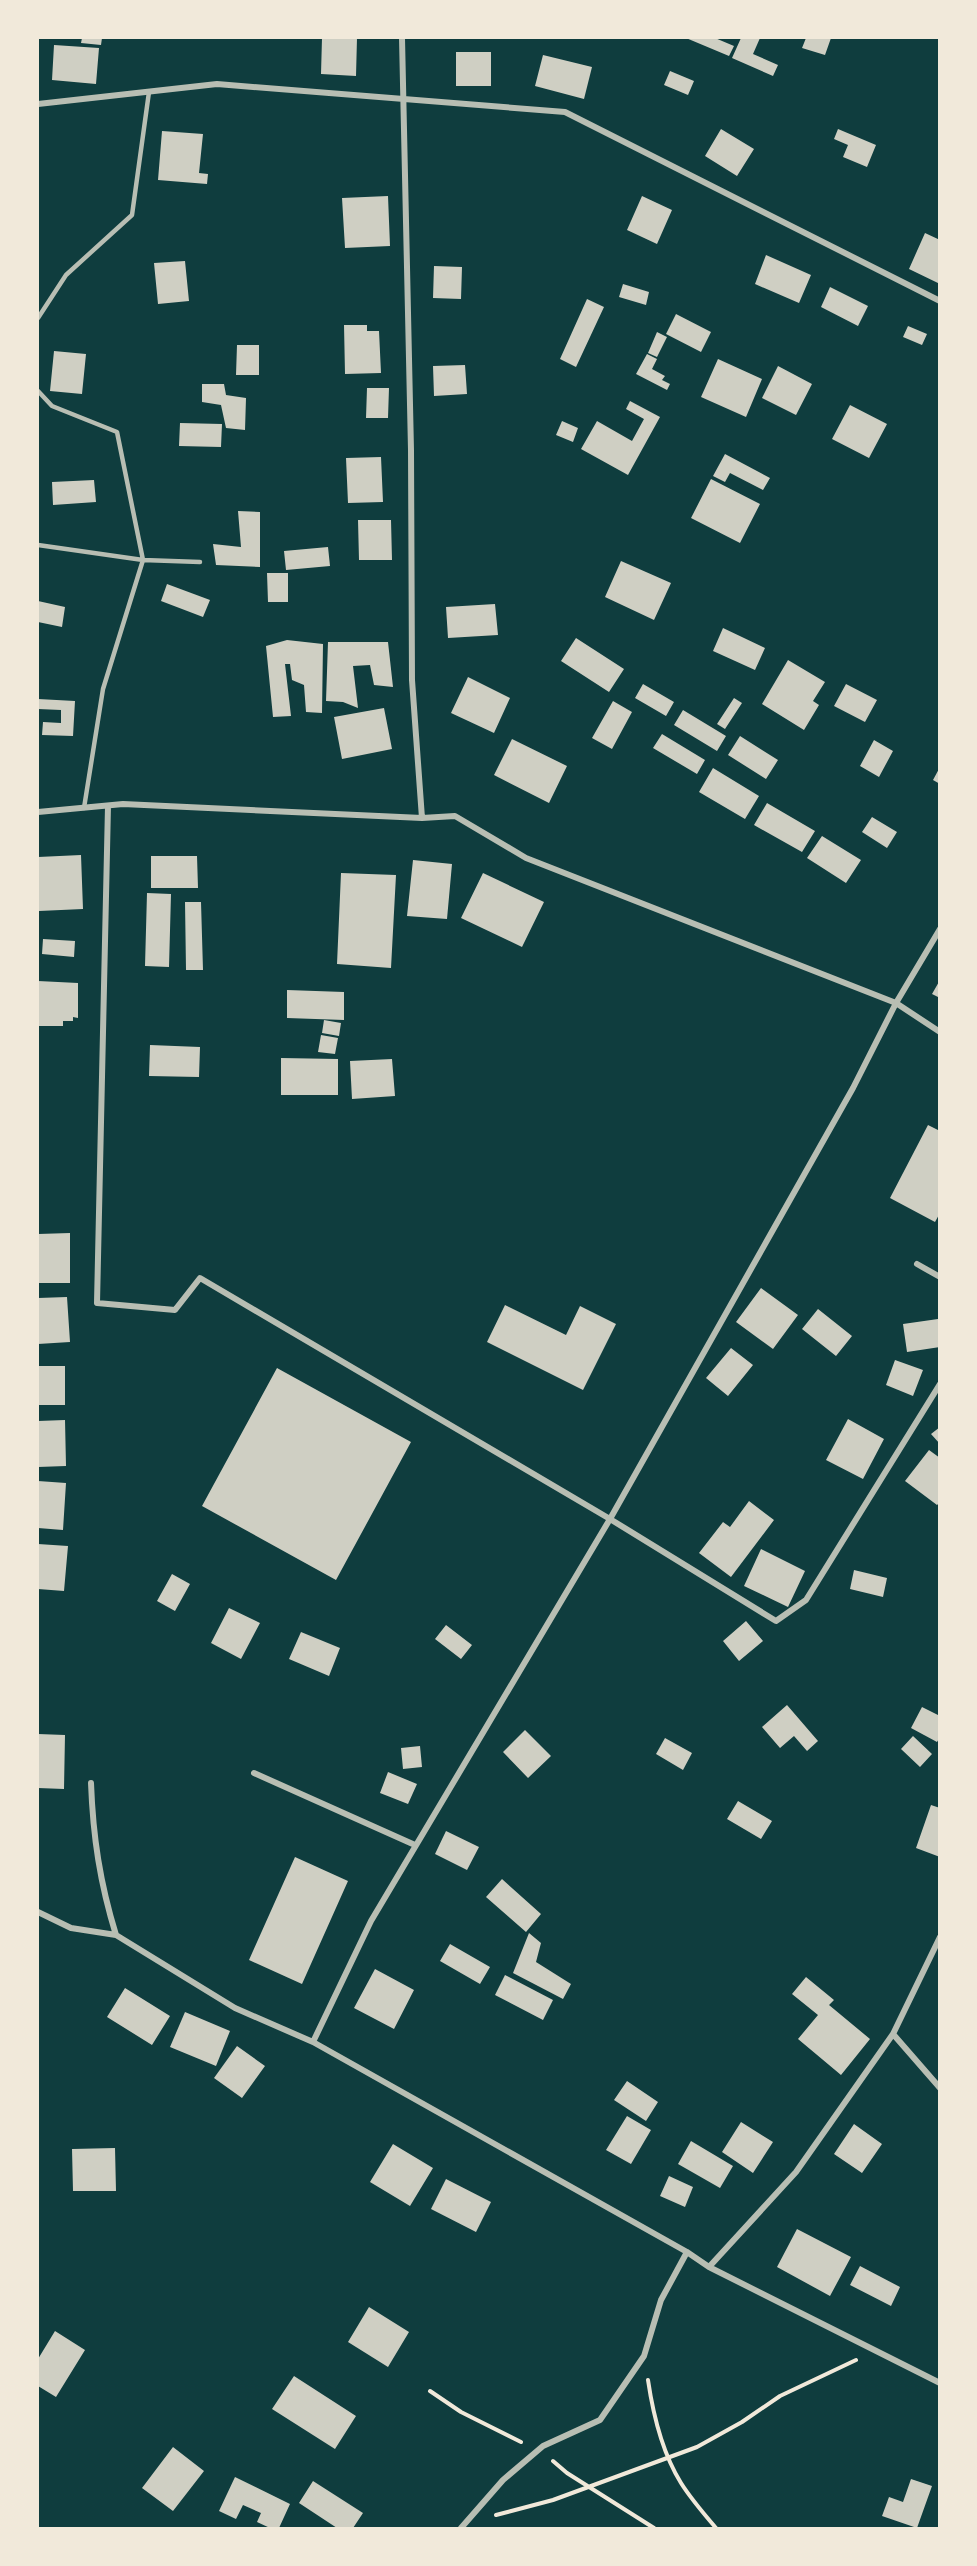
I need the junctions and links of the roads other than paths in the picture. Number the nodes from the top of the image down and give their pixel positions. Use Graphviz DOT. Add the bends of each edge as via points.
graph roads {
  1 [pos="402,38"];
  2 [pos="149,92"];
  3 [pos="403,99"];
  4 [pos="38,104"];
  5 [pos="939,301"];
  6 [pos="38,318"];
  7 [pos="38,391"];
  8 [pos="38,545"];
  9 [pos="143,560"];
  10 [pos="200,562"];
  11 [pos="108,806"];
  12 [pos="84,808"];
  13 [pos="38,812"];
  14 [pos="422,818"];
  15 [pos="939,929"];
  16 [pos="896,1003"];
  17 [pos="939,1032"];
  18 [pos="917,1264"];
  19 [pos="939,1277"];
  20 [pos="939,1384"];
  21 [pos="610,1519"];
  22 [pos="254,1773"];
  23 [pos="91,1783"];
  24 [pos="415,1845"];
  25 [pos="38,1912"];
  26 [pos="116,1935"];
  27 [pos="939,1937"];
  28 [pos="893,2034"];
  29 [pos="313,2042"];
  30 [pos="939,2088"];
  31 [pos="687,2252"];
  32 [pos="709,2267"];
  33 [pos="939,2382"];
  34 [pos="463,2527"];
  1 -- 3 [label="street"];
  2 -- 3 [label="street" via="217,84"];
  2 -- 4 [label="street"];
  2 -- 6 [label="lane" via="132,215 66,274"];
  3 -- 5 [label="street" via="565,112"];
  3 -- 14 [label="street" via="412,680"];
  7 -- 9 [label="lane" via="52,406 117,432"];
  8 -- 9 [label="lane"];
  9 -- 10 [label="lane"];
  9 -- 12 [label="lane" via="103,689"];
  11 -- 12 [label="street"];
  11 -- 14 [label="street"];
  11 -- 21 [label="street" via="97,1303 175,1310 200,1278"];
  12 -- 13 [label="street"];
  14 -- 16 [label="street" via="455,816 526,858"];
  15 -- 16 [label="street"];
  16 -- 17 [label="street"];
  16 -- 21 [label="street" via="853,1088"];
  18 -- 19 [label="street"];
  20 -- 21 [label="street" via="806,1600 776,1621"];
  21 -- 24 [label="street"];
  22 -- 24 [label="street"];
  23 -- 26 [label="street" via="92,1829 102,1892"];
  24 -- 29 [label="street" via="371,1921"];
  25 -- 26 [label="street" via="70,1928"];
  26 -- 29 [label="street" via="235,2008"];
  27 -- 28 [label="street"];
  28 -- 30 [label="street"];
  28 -- 32 [label="street" via="796,2172"];
  29 -- 31 [label="street"];
  31 -- 32 [label="street"];
  31 -- 34 [label="street" via="661,2300 644,2356 600,2420 543,2446 503,2480"];
  32 -- 33 [label="street"];
}
